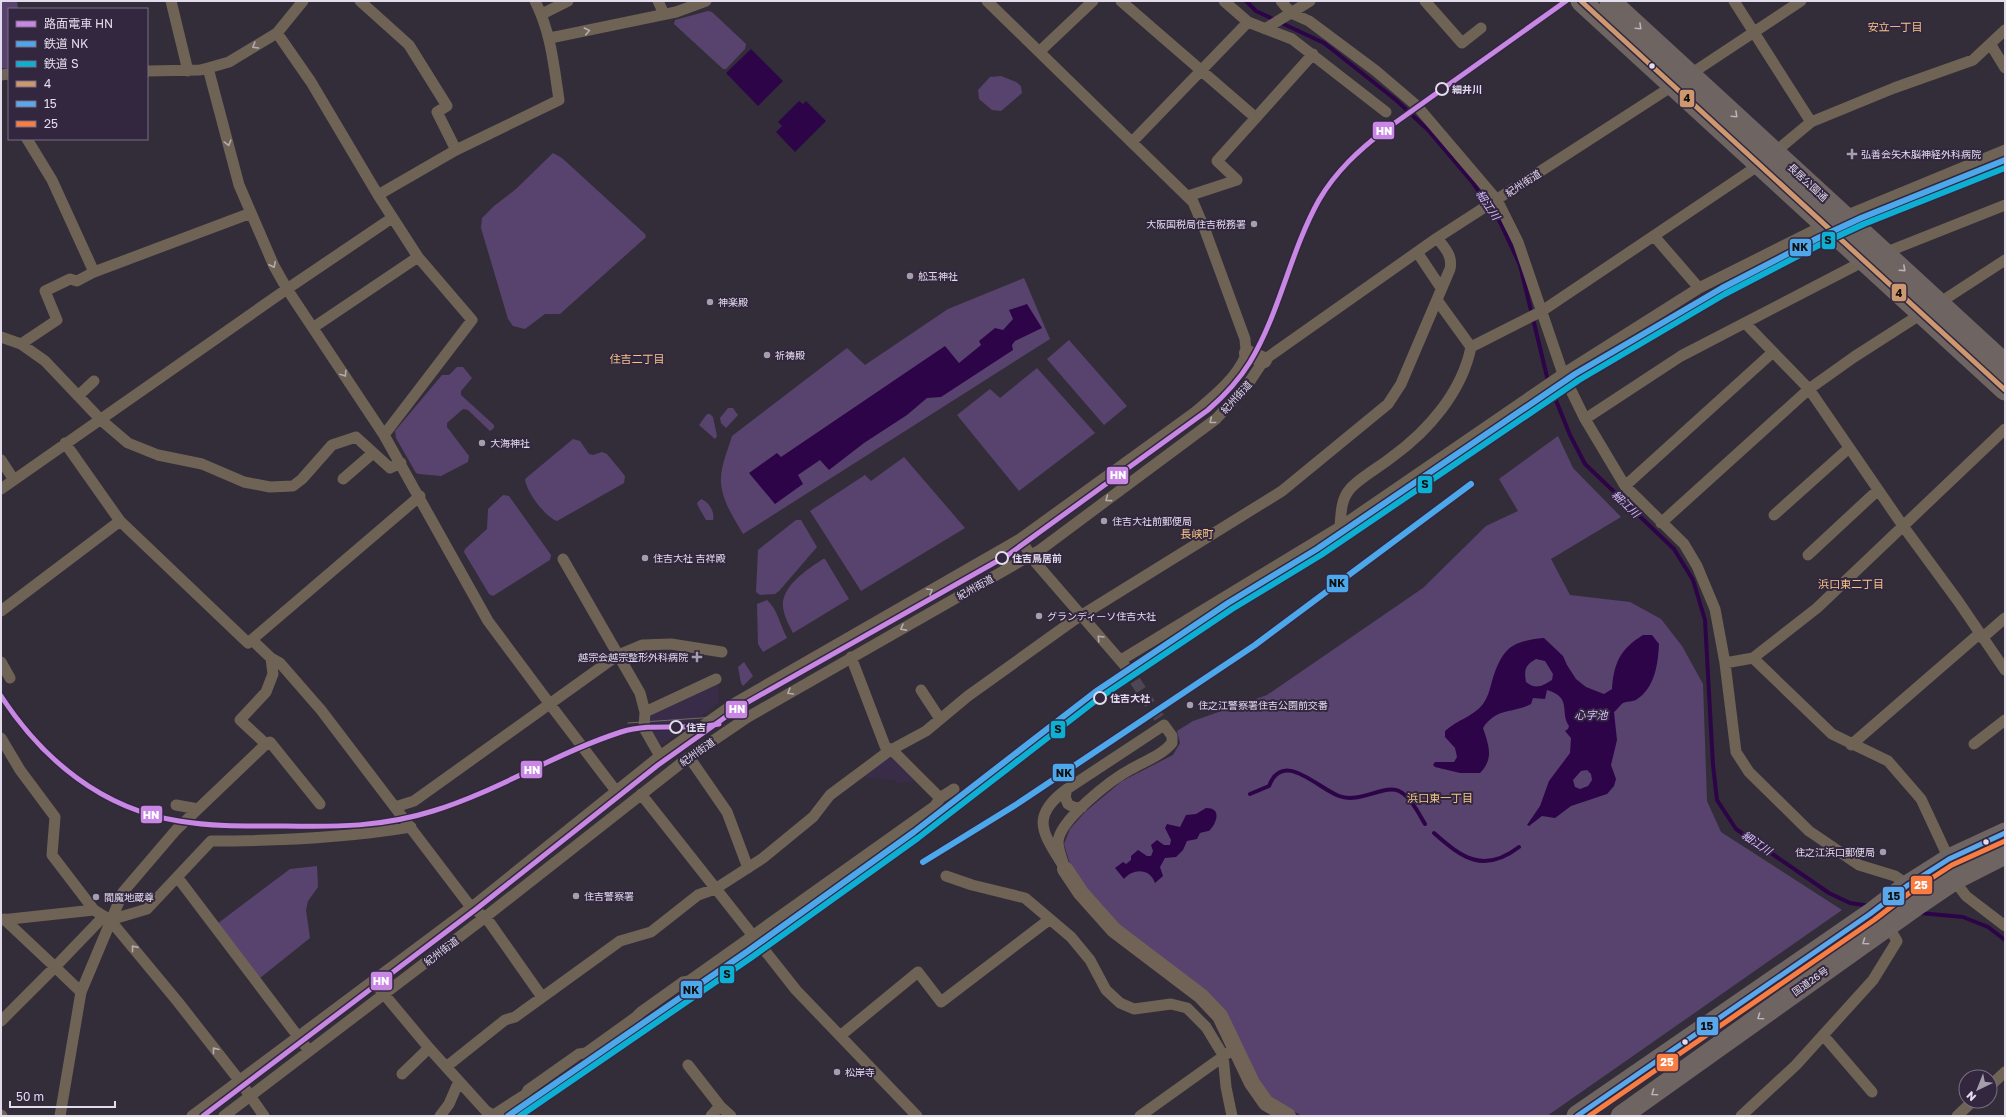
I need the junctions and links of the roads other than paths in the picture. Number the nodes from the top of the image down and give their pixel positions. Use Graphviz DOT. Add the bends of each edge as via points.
graph roads {
  1 [pos="171,1"];
  2 [pos="303,1"];
  3 [pos="360,1"];
  4 [pos="535,1"];
  5 [pos="568,1"];
  6 [pos="658,1"];
  7 [pos="706,1"];
  8 [pos="987,1"];
  9 [pos="1093,1"];
  10 [pos="1121,1"];
  11 [pos="1224,1"];
  12 [pos="1281,1"];
  13 [pos="1310,1"];
  14 [pos="1425,1"];
  15 [pos="1581,1"];
  16 [pos="1610,1"];
  17 [pos="1734,1"];
  18 [pos="1801,1"];
  19 [pos="1291,13"];
  20 [pos="542,14"];
  21 [pos="664,14"];
  22 [pos="1248,22"];
  23 [pos="1481,28"];
  24 [pos="1265,29"];
  25 [pos="2005,30"];
  26 [pos="1754,32"];
  27 [pos="277,33"];
  28 [pos="549,37"];
  29 [pos="1991,45"];
  30 [pos="1039,52"];
  31 [pos="1313,54"];
  32 [pos="208,68"];
  33 [pos="2005,68"];
  34 [pos="188,71"];
  35 [pos="1201,71"];
  36 [pos="148,72"];
  37 [pos="1682,80"];
  38 [pos="1386,112"];
  39 [pos="1256,118"];
  40 [pos="1811,122"];
  41 [pos="27,140"];
  42 [pos="1132,142"];
  43 [pos="456,150"];
  44 [pos="2005,150"];
  45 [pos="1767,158"];
  46 [pos="378,195"];
  47 [pos="1188,196"];
  48 [pos="1495,201"];
  49 [pos="2005,204"];
  50 [pos="251,213"];
  51 [pos="1845,216"];
  52 [pos="392,218"];
  53 [pos="1825,224"];
  54 [pos="1654,236"];
  55 [pos="1437,238"];
  56 [pos="1417,252"];
  57 [pos="1884,253"];
  58 [pos="418,256"];
  59 [pos="1864,261"];
  60 [pos="2004,263"];
  61 [pos="94,272"];
  62 [pos="287,288"];
  63 [pos="1441,288"];
  64 [pos="1699,288"];
  65 [pos="1438,300"];
  66 [pos="1940,303"];
  67 [pos="1541,311"];
  68 [pos="1922,314"];
  69 [pos="1745,323"];
  70 [pos="314,328"];
  71 [pos="1,337"];
  72 [pos="21,344"];
  73 [pos="1471,347"];
  74 [pos="1773,352"];
  75 [pos="1246,354"];
  76 [pos="1264,360"];
  77 [pos="2005,364"];
  78 [pos="1560,376"];
  79 [pos="94,381"];
  80 [pos="1809,389"];
  81 [pos="2005,390"];
  82 [pos="78,396"];
  83 [pos="1586,419"];
  84 [pos="101,420"];
  85 [pos="2005,429"];
  86 [pos="384,435"];
  87 [pos="65,443"];
  88 [pos="1849,448"];
  89 [pos="373,453"];
  90 [pos="1,460"];
  91 [pos="401,463"];
  92 [pos="14,480"];
  93 [pos="343,480"];
  94 [pos="1625,486"];
  95 [pos="1,489"];
  96 [pos="1878,490"];
  97 [pos="420,496"];
  98 [pos="1774,515"];
  99 [pos="120,521"];
  100 [pos="1661,523"];
  101 [pos="1340,526"];
  102 [pos="1903,526"];
  103 [pos="1020,539"];
  104 [pos="1808,555"];
  105 [pos="1031,556"];
  106 [pos="563,559"];
  107 [pos="1,611"];
  108 [pos="1080,616"];
  109 [pos="2005,618"];
  110 [pos="1981,636"];
  111 [pos="252,640"];
  112 [pos="722,652"];
  113 [pos="618,655"];
  114 [pos="851,657"];
  115 [pos="271,658"];
  116 [pos="1753,658"];
  117 [pos="1,662"];
  118 [pos="1725,663"];
  119 [pos="2005,670"];
  120 [pos="10,678"];
  121 [pos="716,679"];
  122 [pos="921,690"];
  123 [pos="549,704"];
  124 [pos="645,712"];
  125 [pos="940,719"];
  126 [pos="2005,720"];
  127 [pos="1,738"];
  128 [pos="270,742"];
  129 [pos="1974,744"];
  130 [pos="1851,745"];
  131 [pos="889,750"];
  132 [pos="660,756"];
  133 [pos="689,757"];
  134 [pos="954,788"];
  135 [pos="1067,789"];
  136 [pos="616,791"];
  137 [pos="641,794"];
  138 [pos="940,798"];
  139 [pos="320,804"];
  140 [pos="176,805"];
  141 [pos="395,807"];
  142 [pos="1082,807"];
  143 [pos="198,809"];
  144 [pos="410,827"];
  145 [pos="2005,833"];
  146 [pos="2005,854"];
  147 [pos="1949,859"];
  148 [pos="748,868"];
  149 [pos="1065,870"];
  150 [pos="946,876"];
  151 [pos="178,878"];
  152 [pos="1954,880"];
  153 [pos="1908,886"];
  154 [pos="716,890"];
  155 [pos="472,907"];
  156 [pos="103,916"];
  157 [pos="484,918"];
  158 [pos="1050,919"];
  159 [pos="3,920"];
  160 [pos="1893,922"];
  161 [pos="2005,926"];
  162 [pos="752,936"];
  163 [pos="55,967"];
  164 [pos="373,981"];
  165 [pos="81,992"];
  166 [pos="383,995"];
  167 [pos="542,997"];
  168 [pos="1,1021"];
  169 [pos="1823,1035"];
  170 [pos="840,1036"];
  171 [pos="298,1037"];
  172 [pos="429,1048"];
  173 [pos="309,1051"];
  174 [pos="1230,1052"];
  175 [pos="688,1065"];
  176 [pos="446,1067"];
  177 [pos="402,1074"];
  178 [pos="239,1080"];
  179 [pos="459,1081"];
  180 [pos="1872,1092"];
  181 [pos="250,1096"];
  182 [pos="720,1106"];
  183 [pos="1964,1109"];
  184 [pos="60,1116"];
  185 [pos="192,1116"];
  186 [pos="224,1116"];
  187 [pos="264,1116"];
  188 [pos="440,1116"];
  189 [pos="493,1116"];
  190 [pos="711,1116"];
  191 [pos="731,1116"];
  192 [pos="918,1116"];
  193 [pos="1140,1116"];
  194 [pos="1232,1116"];
  195 [pos="1288,1116"];
  196 [pos="1577,1116"];
  197 [pos="1621,1116"];
  198 [pos="1741,1116"];
  199 [pos="1957,1116"];
  1 -- 34 [label="street"];
  2 -- 27 [label="street"];
  3 -- 43 [label="street" via="411,48 447,106 437,112"];
  4 -- 20 [label="street"];
  5 -- 20 [label="street"];
  6 -- 21 [label="street"];
  7 -- 21 [label="street"];
  8 -- 30 [label="street"];
  9 -- 30 [label="street"];
  10 -- 35 [label="street"];
  11 -- 22 [label="street"];
  12 -- 19 [label="street"];
  13 -- 19 [label="street"];
  14 -- 23 [label="street" via="1462,43"];
  15 -- 37 [label="highway, 長居公園通"];
  16 -- 37 [label="highway, 長居公園通, one-way"];
  17 -- 26 [label="street"];
  18 -- 26 [label="street, 紀州街道"];
  19 -- 24 [label="street"];
  19 -- 48 [label="street" via="1309,21 1376,70 1418,106"];
  20 -- 28 [label="street"];
  28 -- 21 [label="street, one-way"];
  22 -- 24 [label="street"];
  22 -- 35 [label="street"];
  24 -- 31 [label="street" via="1292,39"];
  25 -- 29 [label="street"];
  26 -- 37 [label="street, 紀州街道"];
  26 -- 40 [label="street"];
  27 -- 32 [label="street, one-way" via="229,62"];
  27 -- 46 [label="street" via="312,82"];
  28 -- 43 [label="street" via="559,100"];
  29 -- 33 [label="street"];
  29 -- 40 [label="street" via="1973,60 1894,88"];
  30 -- 42 [label="street"];
  31 -- 38 [label="street"];
  31 -- 39 [label="street"];
  32 -- 34 [label="street"];
  32 -- 50 [label="street, one-way" via="239,186"];
  34 -- 36 [label="street"];
  35 -- 39 [label="street"];
  35 -- 42 [label="street"];
  37 -- 45 [label="highway, 長居公園通"];
  37 -- 48 [label="street, 紀州街道"];
  39 -- 47 [label="street" via="1217,161 1237,180"];
  40 -- 45 [label="street"];
  41 -- 61 [label="street" via="52,180"];
  42 -- 47 [label="street"];
  43 -- 46 [label="street"];
  44 -- 51 [label="street"];
  45 -- 51 [label="highway, 長居公園通"];
  45 -- 53 [label="highway, 長居公園通"];
  45 -- 54 [label="street"];
  46 -- 52 [label="street"];
  47 -- 75 [label="street" via="1205,230 1245,339"];
  48 -- 55 [label="street, 紀州街道"];
  48 -- 67 [label="street" via="1518,242"];
  49 -- 57 [label="street"];
  50 -- 61 [label="street"];
  50 -- 62 [label="street, one-way" via="274,266"];
  51 -- 57 [label="highway, 長居公園通"];
  52 -- 58 [label="street"];
  52 -- 62 [label="street"];
  53 -- 59 [label="highway, 長居公園通"];
  53 -- 64 [label="street"];
  54 -- 64 [label="street"];
  54 -- 67 [label="street"];
  55 -- 56 [label="street, 紀州街道"];
  55 -- 63 [label="street" via="1452,262"];
  56 -- 63 [label="street"];
  56 -- 76 [label="street, 紀州街道"];
  57 -- 66 [label="highway, 長居公園通, one-way"];
  58 -- 70 [label="street"];
  58 -- 86 [label="street" via="472,320"];
  59 -- 68 [label="highway, 長居公園通"];
  59 -- 69 [label="street"];
  60 -- 66 [label="street"];
  61 -- 72 [label="street" via="76,281 70,279 45,291 57,320"];
  62 -- 70 [label="street"];
  62 -- 84 [label="street"];
  63 -- 65 [label="street"];
  64 -- 78 [label="street"];
  65 -- 73 [label="street"];
  65 -- 108 [label="street" via="1401,384 1388,404 1282,491"];
  66 -- 77 [label="highway, 長居公園通"];
  67 -- 73 [label="street"];
  67 -- 78 [label="street"];
  68 -- 80 [label="street" via="1854,356"];
  68 -- 81 [label="highway, 長居公園通"];
  69 -- 74 [label="street"];
  69 -- 83 [label="street" via="1681,356"];
  70 -- 86 [label="street, one-way"];
  71 -- 72 [label="street"];
  72 -- 82 [label="street" via="45,361"];
  73 -- 101 [label="street" via="1468,362 1447,402 1410,444 1350,488 1342,503"];
  74 -- 80 [label="street"];
  74 -- 94 [label="street"];
  75 -- 76 [label="street"];
  75 -- 103 [label="street, 紀州街道" via="1229,380 1194,413"];
  76 -- 105 [label="street, 紀州街道, one-way" via="1246,387 1216,419"];
  78 -- 83 [label="street"];
  78 -- 101 [label="street"];
  79 -- 82 [label="street"];
  80 -- 88 [label="street"];
  80 -- 100 [label="street"];
  82 -- 84 [label="street"];
  83 -- 94 [label="street"];
  84 -- 87 [label="street"];
  84 -- 89 [label="street" via="128,443 140,448 158,455 202,464 244,482 264,486 293,486 332,445 356,437"];
  85 -- 102 [label="street"];
  86 -- 91 [label="street"];
  87 -- 92 [label="street"];
  87 -- 99 [label="street"];
  88 -- 96 [label="street"];
  88 -- 98 [label="street"];
  89 -- 91 [label="street" via="390,468"];
  89 -- 93 [label="street"];
  90 -- 92 [label="street"];
  91 -- 97 [label="street"];
  92 -- 95 [label="street"];
  94 -- 100 [label="street"];
  96 -- 102 [label="street"];
  96 -- 104 [label="street"];
  97 -- 111 [label="street"];
  97 -- 123 [label="street" via="488,621"];
  99 -- 107 [label="street"];
  99 -- 111 [label="street" via="248,644"];
  100 -- 118 [label="street" via="1684,544 1697,566 1715,608"];
  101 -- 108 [label="street, one-way" via="1124,664"];
  102 -- 110 [label="street"];
  102 -- 116 [label="street" via="1817,608"];
  103 -- 105 [label="street"];
  132 -- 103 [label="street, 紀州街道, one-way" via="735,703"];
  105 -- 108 [label="street"];
  105 -- 114 [label="street, 紀州街道, one-way"];
  106 -- 113 [label="street"];
  108 -- 125 [label="street"];
  109 -- 110 [label="street"];
  110 -- 119 [label="street"];
  110 -- 130 [label="street"];
  111 -- 115 [label="street"];
  112 -- 113 [label="street" via="671,644 642,645"];
  113 -- 123 [label="street"];
  113 -- 124 [label="street" via="640,693"];
  114 -- 131 [label="street" via="884,746"];
  114 -- 133 [label="street, 紀州街道, one-way" via="748,717"];
  115 -- 141 [label="street" via="280,663 321,710"];
  115 -- 143 [label="street" via="273,674 266,692 240,720 266,744"];
  116 -- 118 [label="street"];
  116 -- 130 [label="street" via="1832,734"];
  117 -- 120 [label="street"];
  118 -- 153 [label="street" via="1736,752 1749,772 1809,831 1859,865 1895,876"];
  121 -- 124 [label="street"];
  122 -- 125 [label="street"];
  123 -- 136 [label="street"];
  123 -- 141 [label="street" via="414,802"];
  124 -- 132 [label="street" via="644,728"];
  125 -- 131 [label="street" via="926,731"];
  126 -- 129 [label="street"];
  127 -- 156 [label="street" via="20,770 55,817 52,856"];
  128 -- 139 [label="street"];
  130 -- 147 [label="street" via="1888,761 1921,799"];
  131 -- 138 [label="street"];
  131 -- 148 [label="street" via="830,795 813,817"];
  132 -- 136 [label="street, 紀州街道"];
  133 -- 137 [label="street, 紀州街道"];
  133 -- 148 [label="street" via="727,812"];
  134 -- 138 [label="street"];
  135 -- 142 [label="street" via="1065,797 1068,804 1075,808"];
  135 -- 142 [label="street" via="1162,722 1172,736 1172,743 1167,750 1128,770"];
  135 -- 149 [label="street" via="1044,811 1044,833"];
  136 -- 155 [label="street, 紀州街道"];
  137 -- 154 [label="street"];
  137 -- 157 [label="street, 紀州街道"];
  138 -- 162 [label="street" via="935,806"];
  140 -- 143 [label="street"];
  141 -- 144 [label="street"];
  142 -- 149 [label="street" via="1064,827 1058,842"];
  143 -- 156 [label="street" via="176,830"];
  144 -- 151 [label="street" via="344,836 275,841 211,841"];
  144 -- 155 [label="street"];
  145 -- 147 [label="highway, 国道26号"];
  146 -- 152 [label="highway, 国道26号"];
  147 -- 153 [label="highway, 国道26号"];
  148 -- 154 [label="street"];
  149 -- 174 [label="street" via="1081,893 1114,930 1201,996 1220,1016"];
  150 -- 158 [label="street" via="1025,898"];
  151 -- 156 [label="street" via="146,910"];
  151 -- 171 [label="street"];
  152 -- 160 [label="highway, 国道26号"];
  152 -- 161 [label="street" via="1966,896"];
  153 -- 196 [label="highway, 国道26号"];
  154 -- 162 [label="street"];
  154 -- 167 [label="street" via="698,896 651,932 620,940"];
  155 -- 157 [label="street"];
  155 -- 164 [label="street, 紀州街道"];
  156 -- 159 [label="street"];
  156 -- 163 [label="street"];
  156 -- 165 [label="street"];
  178 -- 156 [label="street, one-way" via="178,1002"];
  157 -- 166 [label="street, 紀州街道"];
  157 -- 167 [label="street"];
  158 -- 170 [label="street" via="941,1002 918,972"];
  158 -- 174 [label="street" via="1071,937 1090,960 1106,990 1120,1003 1134,1009 1171,1004 1187,1008"];
  159 -- 163 [label="street"];
  160 -- 169 [label="street" via="1897,941 1872,980"];
  160 -- 197 [label="highway, 国道26号, one-way"];
  162 -- 170 [label="street" via="796,990"];
  162 -- 189 [label="street"];
  163 -- 165 [label="street"];
  163 -- 168 [label="street"];
  164 -- 166 [label="street"];
  164 -- 171 [label="street, 紀州街道"];
  165 -- 184 [label="street"];
  166 -- 172 [label="street"];
  166 -- 173 [label="street, 紀州街道"];
  167 -- 176 [label="street" via="516,1018 505,1020"];
  169 -- 180 [label="street"];
  169 -- 198 [label="street" via="1796,1065"];
  170 -- 192 [label="street"];
  171 -- 173 [label="street"];
  171 -- 178 [label="street, 紀州街道"];
  172 -- 176 [label="street"];
  172 -- 177 [label="street"];
  173 -- 181 [label="street, 紀州街道"];
  174 -- 193 [label="street"];
  174 -- 194 [label="street" via="1226,1087"];
  174 -- 195 [label="street" via="1266,1103"];
  175 -- 182 [label="street"];
  176 -- 179 [label="street"];
  178 -- 181 [label="street"];
  178 -- 185 [label="street, 紀州街道"];
  179 -- 188 [label="street" via="450,1104"];
  179 -- 189 [label="street"];
  181 -- 186 [label="street, 紀州街道"];
  181 -- 187 [label="street"];
  182 -- 190 [label="street"];
  182 -- 191 [label="street"];
  183 -- 199 [label="street"];
}
